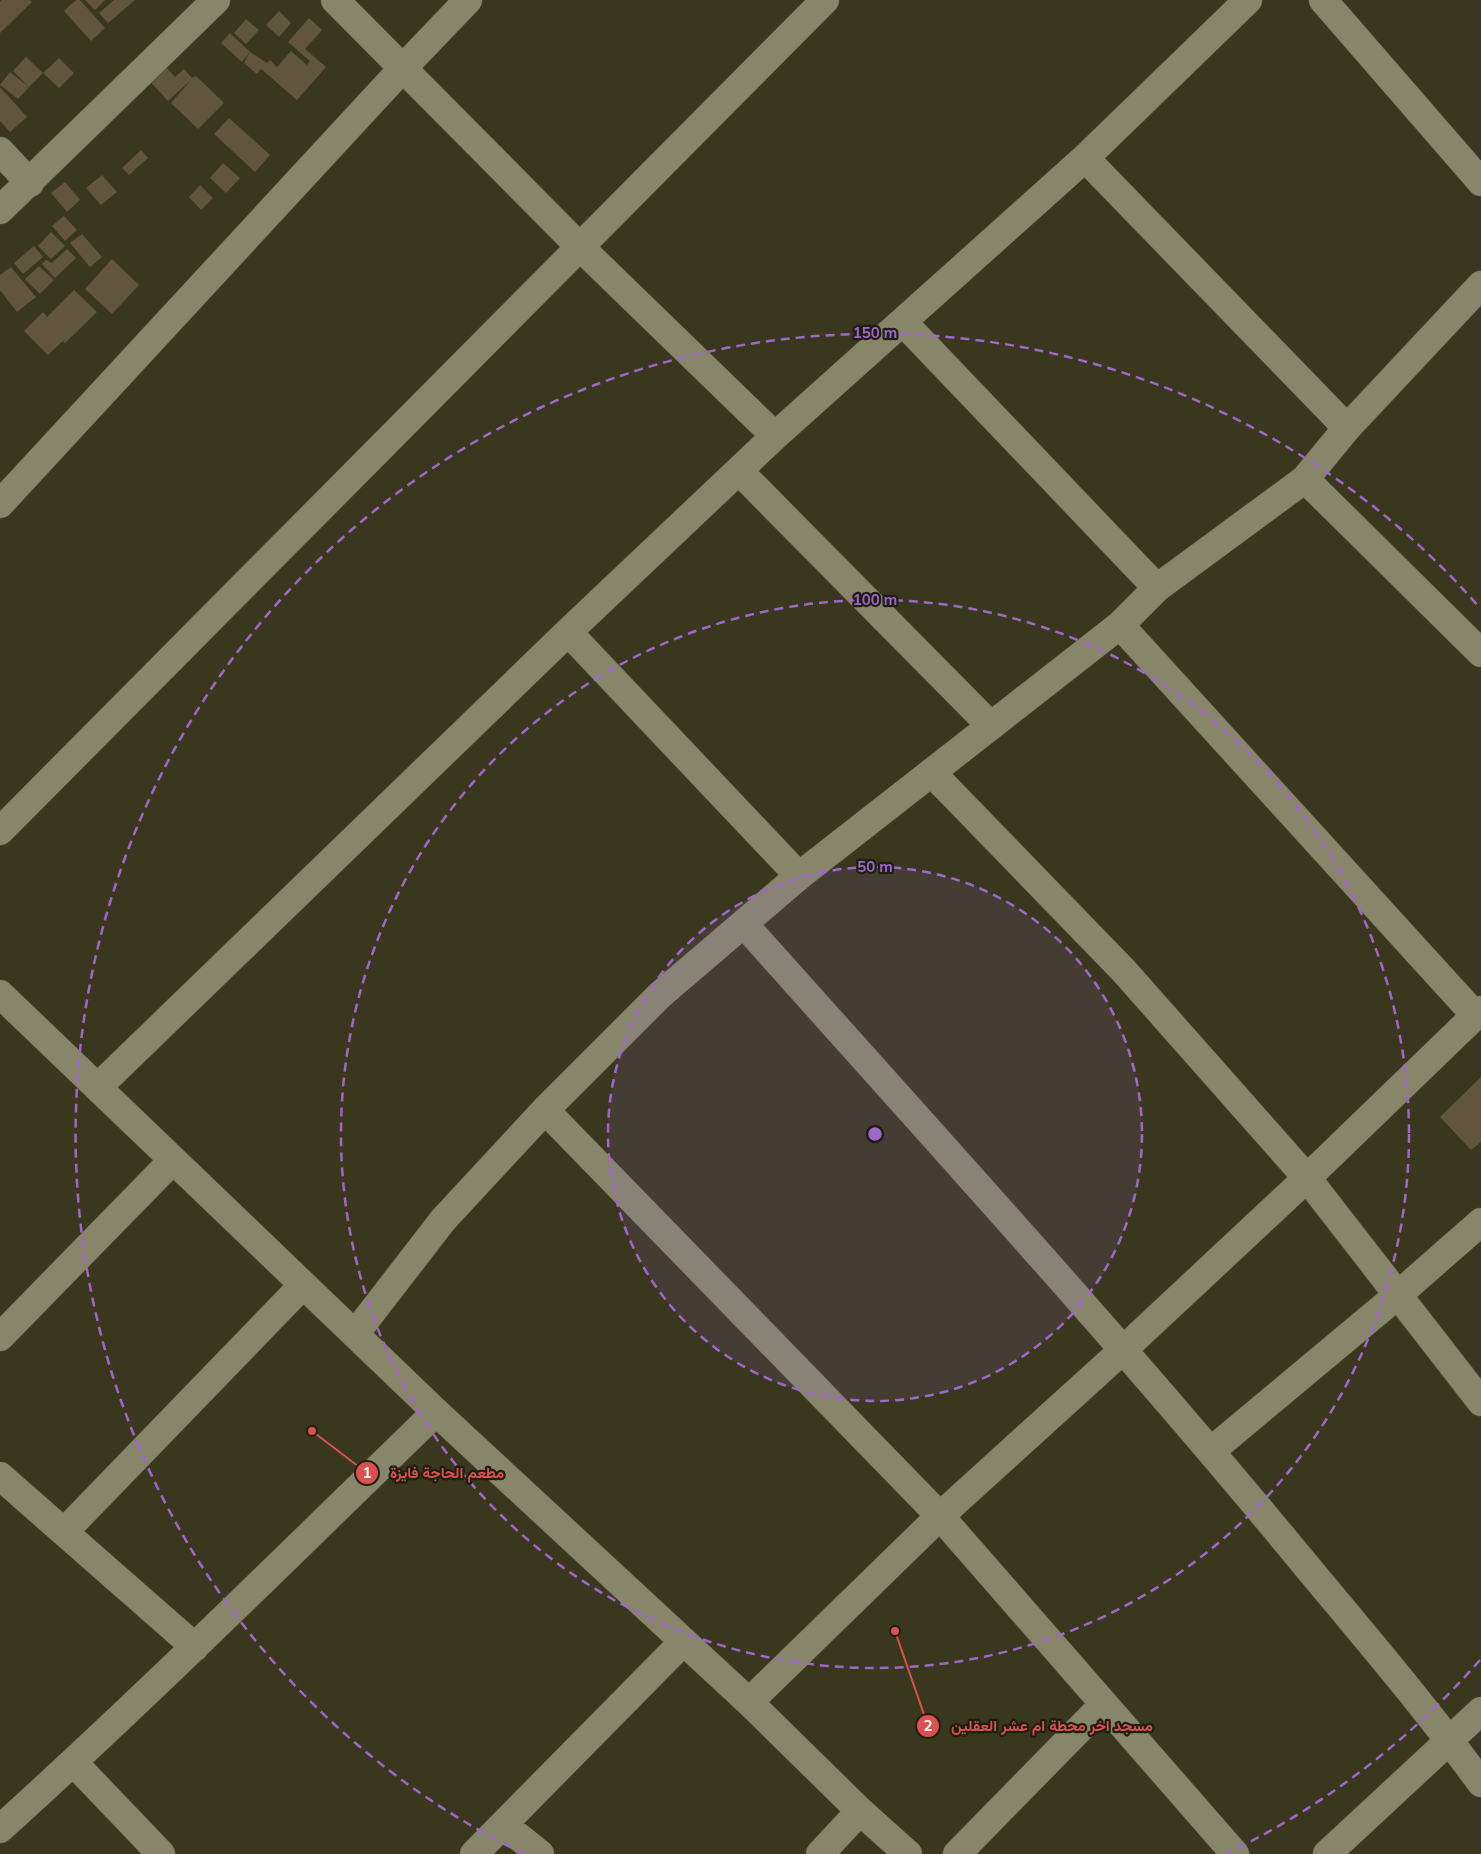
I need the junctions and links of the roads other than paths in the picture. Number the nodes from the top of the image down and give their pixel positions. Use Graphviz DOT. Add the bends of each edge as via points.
graph roads {
  1 [pos="216,0"];
  2 [pos="335,0"];
  3 [pos="468,0"];
  4 [pos="825,0"];
  5 [pos="1248,0"];
  6 [pos="1323,0"];
  7 [pos="403,68"];
  8 [pos="0,151"];
  9 [pos="1085,158"];
  10 [pos="30,182"];
  11 [pos="1481,182"];
  12 [pos="0,210"];
  13 [pos="580,247"];
  14 [pos="1481,285"];
  15 [pos="902,322"];
  16 [pos="1347,428"];
  17 [pos="775,436"];
  18 [pos="739,471"];
  19 [pos="1305,479"];
  20 [pos="0,504"];
  21 [pos="1157,588"];
  22 [pos="1120,625"];
  23 [pos="568,632"];
  24 [pos="1481,653"];
  25 [pos="992,726"];
  26 [pos="932,772"];
  27 [pos="0,831"];
  28 [pos="799,876"];
  29 [pos="744,924"];
  30 [pos="0,994"];
  31 [pos="1478,1012"];
  32 [pos="98,1086"];
  33 [pos="545,1110"];
  34 [pos="173,1160"];
  35 [pos="1307,1178"];
  36 [pos="1481,1222"];
  37 [pos="302,1286"];
  38 [pos="1399,1294"];
  39 [pos="354,1334"];
  40 [pos="0,1337"];
  41 [pos="1124,1349"];
  42 [pos="1481,1402"];
  43 [pos="436,1412"];
  44 [pos="1211,1451"];
  45 [pos="0,1476"];
  46 [pos="940,1516"];
  47 [pos="64,1531"];
  48 [pos="683,1642"];
  49 [pos="195,1646"];
  50 [pos="748,1702"];
  51 [pos="1103,1705"];
  52 [pos="1481,1712"];
  53 [pos="1450,1740"];
  54 [pos="74,1762"];
  55 [pos="1481,1783"];
  56 [pos="860,1811"];
  57 [pos="504,1824"];
  58 [pos="0,1829"];
  59 [pos="161,1854"];
  60 [pos="474,1854"];
  61 [pos="540,1854"];
  62 [pos="820,1854"];
  63 [pos="908,1854"];
  64 [pos="957,1854"];
  65 [pos="1234,1854"];
  66 [pos="1327,1854"];
  1 -- 10 [label="street"];
  2 -- 7 [label="street"];
  3 -- 7 [label="street"];
  4 -- 13 [label="street"];
  5 -- 9 [label="street"];
  6 -- 11 [label="street"];
  7 -- 13 [label="street"];
  7 -- 20 [label="street"];
  8 -- 10 [label="street"];
  9 -- 15 [label="street"];
  9 -- 16 [label="street"];
  10 -- 12 [label="street"];
  13 -- 17 [label="street"];
  13 -- 27 [label="street"];
  14 -- 16 [label="street"];
  15 -- 17 [label="street"];
  15 -- 21 [label="street"];
  16 -- 19 [label="street"];
  17 -- 18 [label="street"];
  18 -- 23 [label="street"];
  18 -- 25 [label="street"];
  19 -- 21 [label="street"];
  19 -- 24 [label="street"];
  21 -- 22 [label="street"];
  22 -- 25 [label="street"];
  22 -- 31 [label="street"];
  23 -- 28 [label="street"];
  23 -- 32 [label="street"];
  25 -- 26 [label="street"];
  26 -- 28 [label="street"];
  26 -- 35 [label="street" via="1124,971"];
  28 -- 29 [label="street"];
  29 -- 33 [label="street" via="660,995"];
  29 -- 41 [label="street"];
  30 -- 32 [label="street"];
  31 -- 35 [label="street"];
  32 -- 34 [label="street"];
  33 -- 39 [label="street" via="443,1220"];
  33 -- 46 [label="street"];
  34 -- 37 [label="street"];
  34 -- 40 [label="street"];
  35 -- 38 [label="street"];
  35 -- 41 [label="street"];
  36 -- 38 [label="street"];
  37 -- 39 [label="street"];
  37 -- 47 [label="street"];
  38 -- 42 [label="street"];
  38 -- 44 [label="street"];
  39 -- 43 [label="street"];
  41 -- 44 [label="street"];
  41 -- 46 [label="street"];
  43 -- 48 [label="street"];
  43 -- 49 [label="street"];
  44 -- 53 [label="street"];
  45 -- 47 [label="street"];
  46 -- 50 [label="street"];
  46 -- 51 [label="street"];
  47 -- 49 [label="street"];
  48 -- 50 [label="street"];
  48 -- 57 [label="street"];
  49 -- 54 [label="street"];
  50 -- 56 [label="street"];
  51 -- 64 [label="street"];
  51 -- 65 [label="street"];
  52 -- 53 [label="street"];
  53 -- 55 [label="street"];
  53 -- 66 [label="street"];
  54 -- 58 [label="street"];
  54 -- 59 [label="street"];
  56 -- 62 [label="street"];
  56 -- 63 [label="street"];
  57 -- 60 [label="street"];
  57 -- 61 [label="street"];
}
